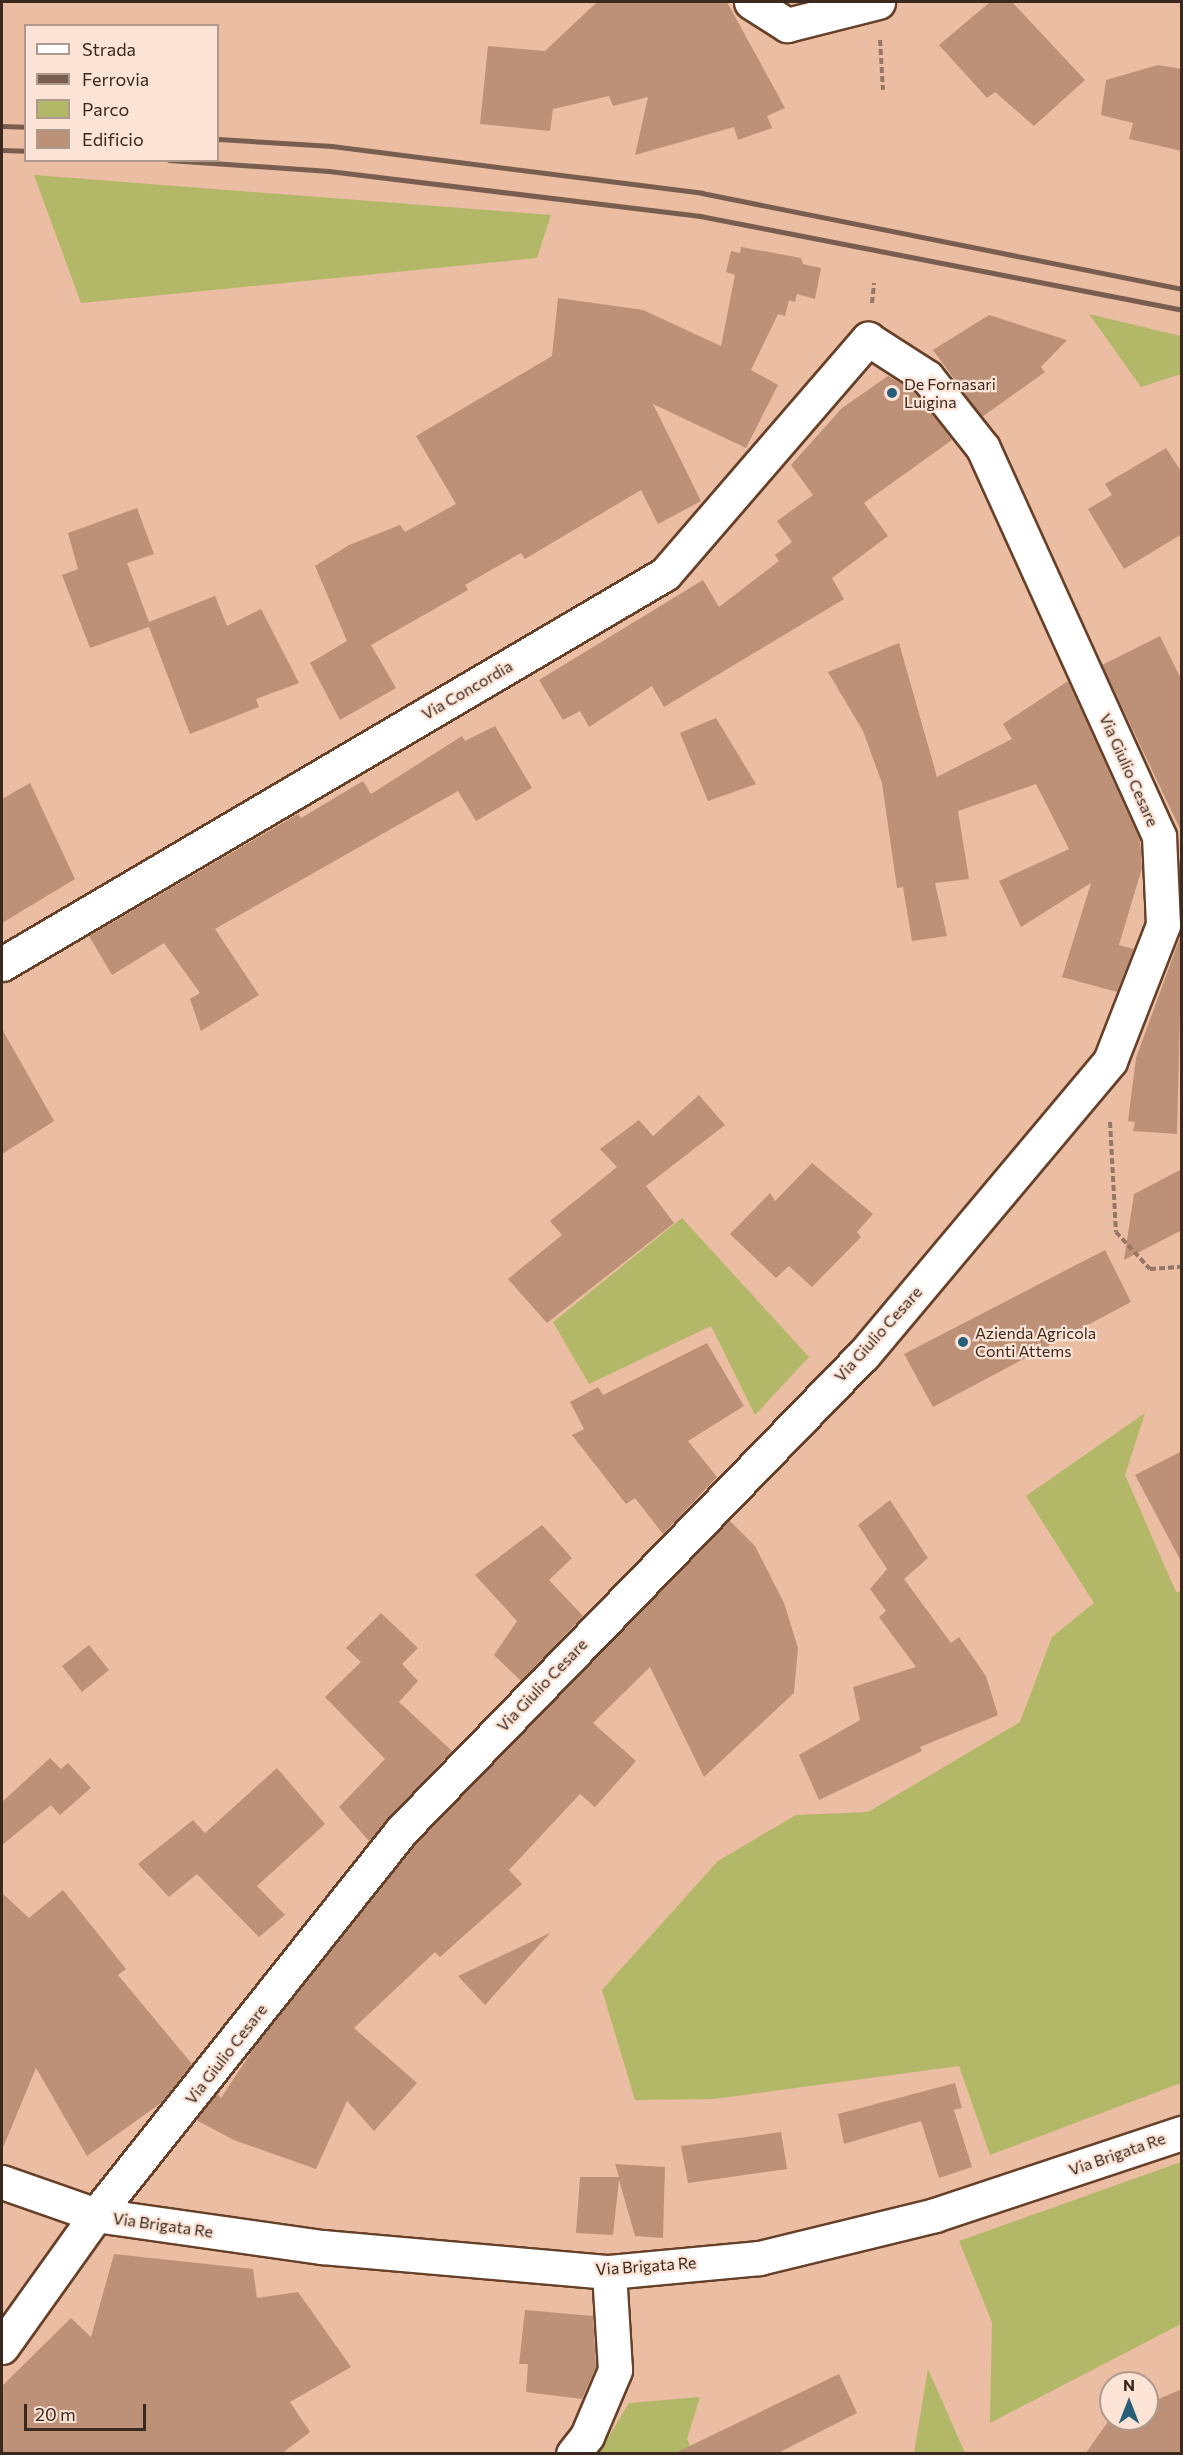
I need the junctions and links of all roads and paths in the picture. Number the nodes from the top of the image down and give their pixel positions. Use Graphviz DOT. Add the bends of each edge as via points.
graph roads {
  1 [pos="751,2"];
  2 [pos="878,2"];
  3 [pos="883,90"];
  4 [pos="868,339"];
  5 [pos="1172,917"];
  6 [pos="2,964"];
  7 [pos="1110,1118"];
  8 [pos="1182,1267"];
  9 [pos="1182,2133"];
  10 [pos="2,2182"];
  11 [pos="96,2215"];
  12 [pos="609,2272"];
  13 [pos="2,2347"];
  14 [pos="573,2454"];
  1 -- 2 [label="street" via="787,25"];
  2 -- 3 [label="path"];
  4 -- 5 [label="street, Via Giulio Cesare" via="927,377 983,448 1159,836"];
  4 -- 6 [label="street, Via Concordia" via="665,574"];
  5 -- 11 [label="street, Via Giulio Cesare" via="1110,1061 863,1355 402,1830"];
  7 -- 8 [label="path" via="1116,1232 1150,1269"];
  9 -- 12 [label="street, Via Brigata Re" via="935,2215 759,2258"];
  10 -- 11 [label="street, Via Brigata Re"];
  11 -- 12 [label="street, Via Brigata Re" via="322,2247"];
  11 -- 13 [label="street, Via Giulio Cesare"];
  12 -- 14 [label="street" via="615,2370 587,2436"];
}
